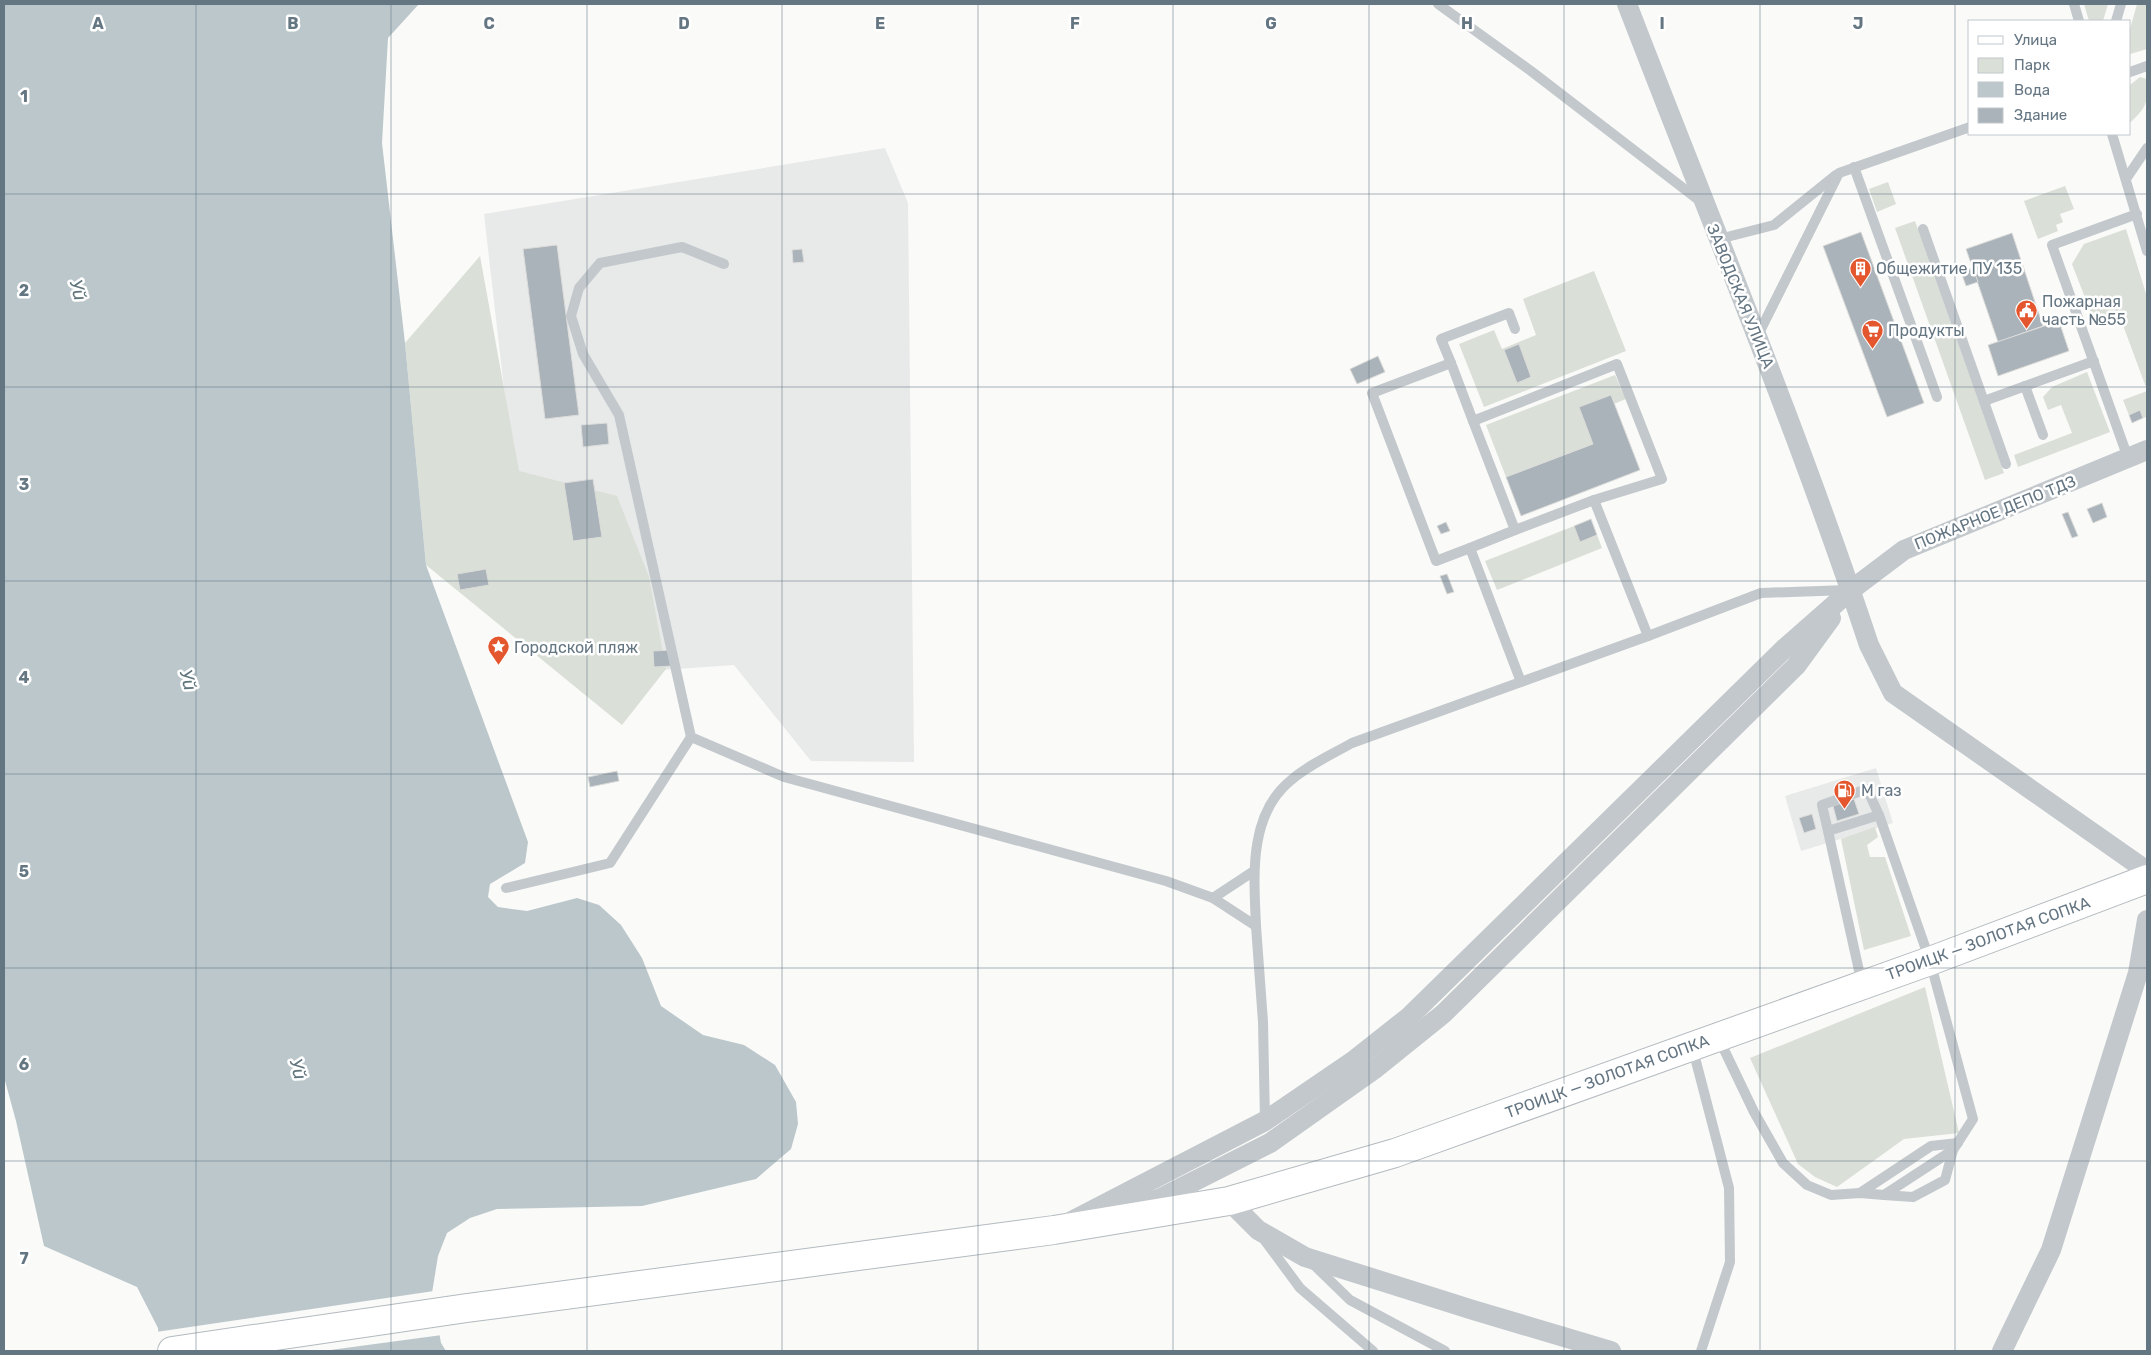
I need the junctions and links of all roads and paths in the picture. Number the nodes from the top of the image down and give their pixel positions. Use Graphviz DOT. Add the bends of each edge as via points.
graph roads {
  1 [pos="1438,4"];
  2 [pos="1627,4"];
  3 [pos="2074,4"];
  4 [pos="2121,4"];
  5 [pos="2079,20"];
  6 [pos="2116,20"];
  7 [pos="2147,66"];
  8 [pos="2131,72"];
  9 [pos="1968,128"];
  10 [pos="2112,135"];
  11 [pos="2147,148"];
  12 [pos="1854,167"];
  13 [pos="1839,172"];
  14 [pos="2126,178"];
  15 [pos="1705,205"];
  16 [pos="2137,214"];
  17 [pos="1923,229"];
  18 [pos="1719,239"];
  19 [pos="2147,251"];
  20 [pos="724,264"];
  21 [pos="1515,329"];
  22 [pos="1758,335"];
  23 [pos="2094,361"];
  24 [pos="1451,363"];
  25 [pos="2025,386"];
  26 [pos="1936,397"];
  27 [pos="1984,401"];
  28 [pos="1473,421"];
  29 [pos="2043,435"];
  30 [pos="2147,450"];
  31 [pos="2128,458"];
  32 [pos="2006,464"];
  33 [pos="1594,500"];
  34 [pos="1515,530"];
  35 [pos="1470,548"];
  36 [pos="1851,590"];
  37 [pos="1648,636"];
  38 [pos="1521,682"];
  39 [pos="691,737"];
  40 [pos="1879,815"];
  41 [pos="1828,831"];
  42 [pos="1254,871"];
  43 [pos="2147,871"];
  44 [pos="2147,879"];
  45 [pos="506,888"];
  46 [pos="1213,898"];
  47 [pos="2147,920"];
  48 [pos="1256,926"];
  49 [pos="1930,961"];
  50 [pos="1862,984"];
  51 [pos="1718,1036"];
  52 [pos="1692,1046"];
  53 [pos="1265,1121"];
  54 [pos="1955,1146"];
  55 [pos="1860,1193"];
  56 [pos="1884,1195"];
  57 [pos="1229,1202"];
  58 [pos="1054,1230"];
  59 [pos="1258,1230"];
  60 [pos="1305,1257"];
  61 [pos="172,1351"];
  62 [pos="1373,1351"];
  63 [pos="1445,1351"];
  64 [pos="1611,1351"];
  65 [pos="1701,1351"];
  66 [pos="2002,1351"];
  1 -- 15 [label="lane"];
  2 -- 15 [label="street, ЗАВОДСКАЯ УЛИЦА"];
  3 -- 5 [label="lane"];
  4 -- 6 [label="lane"];
  7 -- 8 [label="lane"];
  9 -- 12 [label="lane"];
  10 -- 14 [label="lane"];
  11 -- 14 [label="lane"];
  12 -- 13 [label="lane"];
  12 -- 26 [label="lane"];
  13 -- 18 [label="lane" via="1774,226"];
  13 -- 22 [label="lane"];
  14 -- 16 [label="lane"];
  15 -- 18 [label="street, ЗАВОДСКАЯ УЛИЦА"];
  16 -- 19 [label="lane"];
  16 -- 23 [label="lane" via="2052,245"];
  17 -- 27 [label="lane"];
  18 -- 22 [label="street, ЗАВОДСКАЯ УЛИЦА"];
  20 -- 39 [label="lane" via="682,247 600,263 579,288 571,316 584,354 619,415"];
  21 -- 24 [label="lane" via="1509,313 1441,339"];
  22 -- 36 [label="street, ЗАВОДСКАЯ УЛИЦА"];
  23 -- 25 [label="lane"];
  23 -- 31 [label="lane"];
  24 -- 28 [label="lane"];
  24 -- 35 [label="lane" via="1372,393 1436,561"];
  25 -- 27 [label="lane"];
  25 -- 29 [label="lane"];
  27 -- 32 [label="lane"];
  28 -- 33 [label="lane" via="1617,364 1662,479"];
  28 -- 34 [label="lane"];
  30 -- 31 [label="street, ПОЖАРНОЕ ДЕПО ТДЗ"];
  31 -- 36 [label="street, ПОЖАРНОЕ ДЕПО ТДЗ" via="1904,550"];
  33 -- 34 [label="lane"];
  33 -- 37 [label="lane"];
  34 -- 35 [label="lane"];
  35 -- 38 [label="lane"];
  36 -- 37 [label="lane" via="1761,593"];
  36 -- 43 [label="street, ЗАВОДСКАЯ УЛИЦА" via="1870,645 1893,692"];
  36 -- 53 [label="street" via="1785,648 1410,1016 1353,1061"];
  36 -- 58 [label="street" via="1796,666 1443,1014 1376,1068 1270,1143 1159,1199"];
  37 -- 38 [label="lane"];
  38 -- 42 [label="lane" via="1352,742 1309,767 1288,782 1269,807 1256,845"];
  39 -- 45 [label="lane" via="610,863"];
  39 -- 46 [label="lane" via="784,778 1166,881"];
  40 -- 41 [label="lane"];
  40 -- 41 [label="lane" via="1867,789 1822,805"];
  40 -- 49 [label="lane"];
  41 -- 50 [label="lane"];
  42 -- 46 [label="lane"];
  42 -- 48 [label="lane"];
  44 -- 49 [label="street, ТРОИЦК — ЗОЛОТАЯ СОПКА"];
  46 -- 48 [label="lane"];
  47 -- 66 [label="street" via="2135,981 2051,1250"];
  48 -- 53 [label="lane" via="1263,1022"];
  49 -- 50 [label="street, ТРОИЦК — ЗОЛОТАЯ СОПКА"];
  49 -- 54 [label="lane" via="1973,1119"];
  50 -- 51 [label="street, ТРОИЦК — ЗОЛОТАЯ СОПКА"];
  51 -- 52 [label="street, ТРОИЦК — ЗОЛОТАЯ СОПКА"];
  51 -- 55 [label="lane" via="1754,1112 1783,1163 1807,1185 1831,1195"];
  52 -- 57 [label="street, ТРОИЦК — ЗОЛОТАЯ СОПКА" via="1395,1153"];
  52 -- 65 [label="lane" via="1730,1188 1730,1262"];
  53 -- 58 [label="street"];
  54 -- 55 [label="lane" via="1931,1146"];
  54 -- 56 [label="lane"];
  54 -- 56 [label="lane" via="1944,1180 1913,1197"];
  55 -- 56 [label="lane"];
  57 -- 58 [label="street, ТРОИЦК — ЗОЛОТАЯ СОПКА"];
  57 -- 59 [label="street"];
  58 -- 61 [label="street, ТРОИЦК — ЗОЛОТАЯ СОПКА" via="467,1308"];
  59 -- 60 [label="street"];
  59 -- 62 [label="lane" via="1300,1288"];
  60 -- 63 [label="lane" via="1350,1300"];
  60 -- 64 [label="street"];
}
